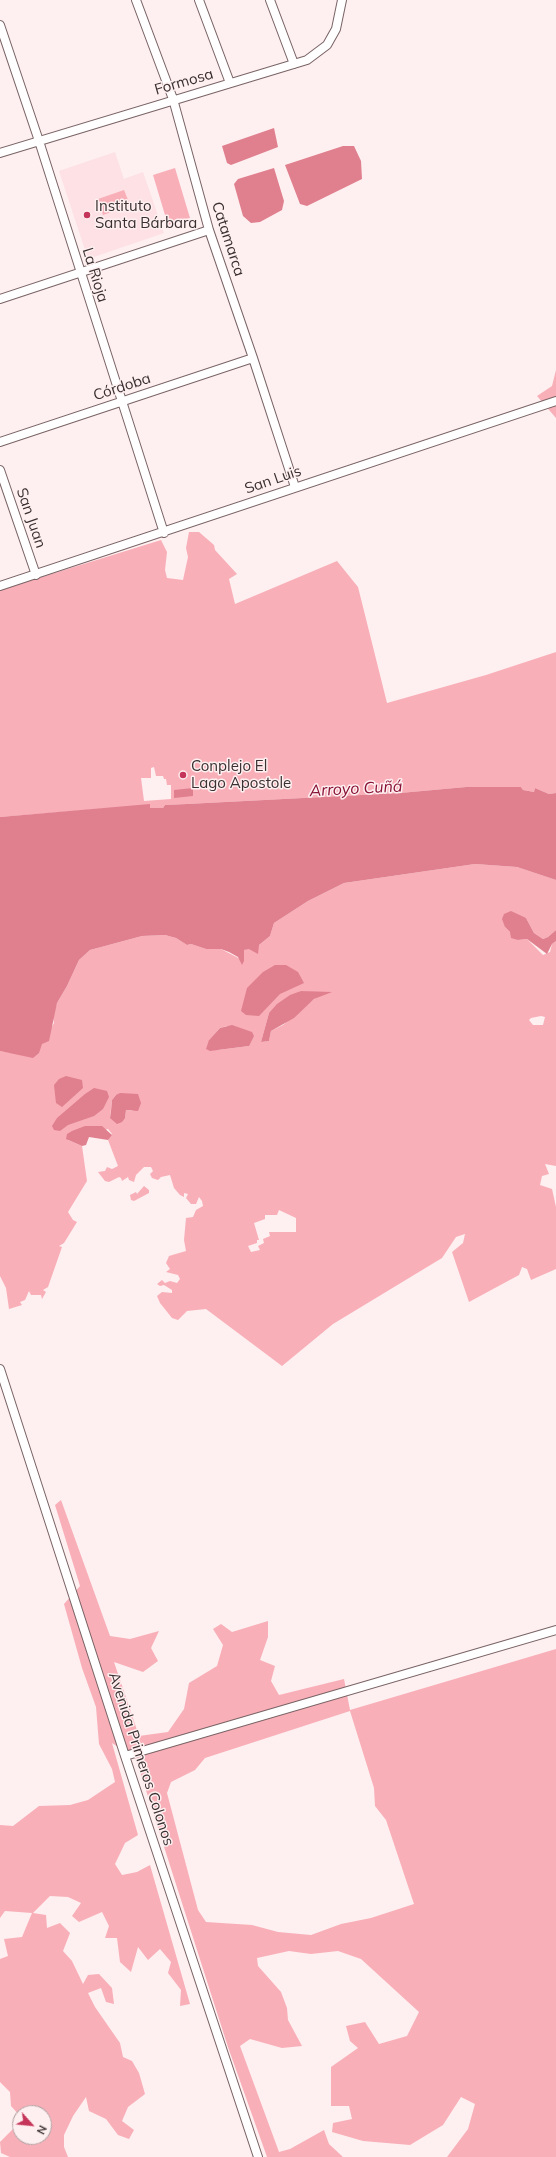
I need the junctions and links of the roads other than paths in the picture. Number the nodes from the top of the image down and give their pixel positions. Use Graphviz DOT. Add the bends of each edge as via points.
graph roads {
  1 [pos="136,0"];
  2 [pos="199,0"];
  3 [pos="270,0"];
  4 [pos="342,0"];
  5 [pos="0,25"];
  6 [pos="294,64"];
  7 [pos="230,83"];
  8 [pos="173,99"];
  9 [pos="39,140"];
  10 [pos="0,153"];
  11 [pos="209,230"];
  12 [pos="80,273"];
  13 [pos="0,300"];
  14 [pos="253,358"];
  15 [pos="556,401"];
  16 [pos="121,402"];
  17 [pos="0,442"];
  18 [pos="0,470"];
  19 [pos="295,487"];
  20 [pos="164,533"];
  21 [pos="36,575"];
  22 [pos="0,586"];
  23 [pos="0,1369"];
  24 [pos="556,1630"];
  25 [pos="125,1756"];
  26 [pos="258,2157"];
  1 -- 8 [label="street, Catamarca"];
  2 -- 7 [label="street"];
  3 -- 6 [label="street"];
  4 -- 6 [label="street, Formosa" via="336,29 327,45 315,56"];
  5 -- 9 [label="street, La Rioja"];
  6 -- 7 [label="street, Formosa"];
  7 -- 8 [label="street, Formosa"];
  8 -- 9 [label="street, Formosa"];
  8 -- 11 [label="street, Catamarca"];
  9 -- 10 [label="street, Formosa"];
  9 -- 12 [label="street, La Rioja"];
  11 -- 12 [label="street"];
  11 -- 14 [label="street, Catamarca"];
  12 -- 13 [label="street"];
  12 -- 16 [label="street, La Rioja"];
  14 -- 16 [label="street, Córdoba"];
  14 -- 19 [label="street, Catamarca"];
  15 -- 19 [label="street, San Luis"];
  16 -- 17 [label="street, Córdoba"];
  16 -- 20 [label="street, La Rioja"];
  18 -- 21 [label="street, San Juan"];
  19 -- 20 [label="street, San Luis"];
  20 -- 21 [label="street, San Luis"];
  21 -- 22 [label="street, San Luis"];
  23 -- 25 [label="street, Avenida Primeros Colonos"];
  24 -- 25 [label="street"];
  25 -- 26 [label="street, Avenida Primeros Colonos"];
}
